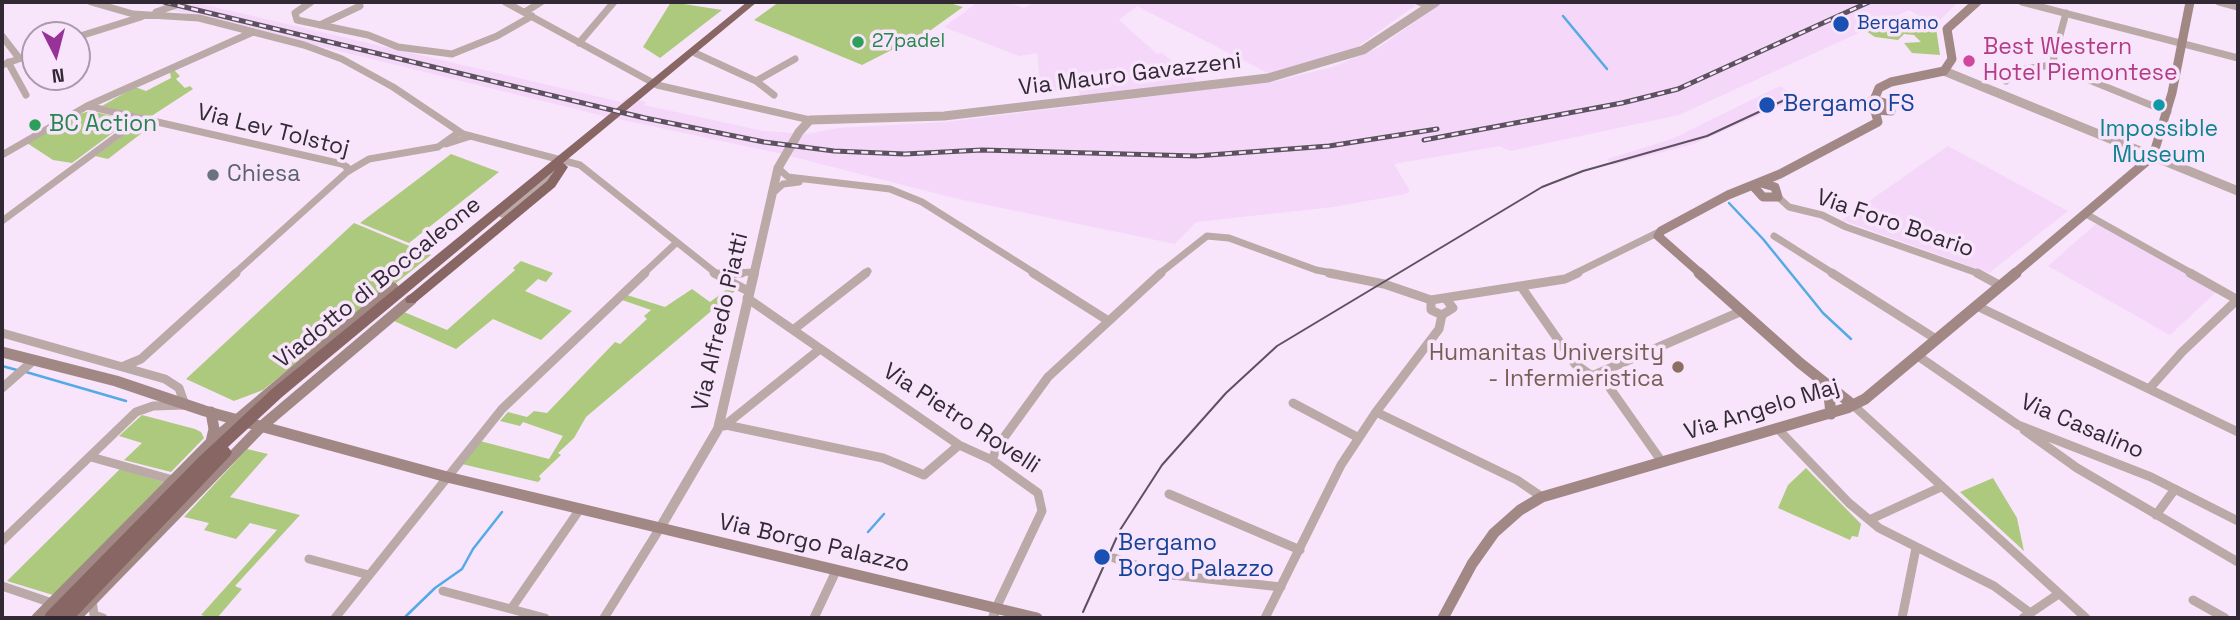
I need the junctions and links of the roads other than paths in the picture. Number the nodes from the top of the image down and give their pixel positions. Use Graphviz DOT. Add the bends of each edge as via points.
graph roads {
  1 [pos="91,2"];
  2 [pos="185,2"];
  3 [pos="311,2"];
  4 [pos="505,2"];
  5 [pos="541,2"];
  6 [pos="614,2"];
  7 [pos="742,2"];
  8 [pos="752,2"];
  9 [pos="761,2"];
  10 [pos="1419,2"];
  11 [pos="1977,2"];
  12 [pos="2022,2"];
  13 [pos="2190,2"];
  14 [pos="2219,2"];
  15 [pos="1433,4"];
  16 [pos="359,6"];
  17 [pos="2238,7"];
  18 [pos="524,12"];
  19 [pos="2066,13"];
  20 [pos="150,15"];
  21 [pos="532,16"];
  22 [pos="320,25"];
  23 [pos="253,32"];
  24 [pos="91,33"];
  25 [pos="2,36"];
  26 [pos="579,43"];
  27 [pos="2182,44"];
  28 [pos="695,53"];
  29 [pos="19,58"];
  30 [pos="795,58"];
  31 [pos="2238,58"];
  32 [pos="5,64"];
  33 [pos="2052,65"];
  34 [pos="1944,71"];
  35 [pos="756,81"];
  36 [pos="2006,81"];
  37 [pos="657,85"];
  38 [pos="26,95"];
  39 [pos="774,95"];
  40 [pos="1874,100"];
  41 [pos="87,106"];
  42 [pos="1875,111"];
  43 [pos="2168,112"];
  44 [pos="140,119"];
  45 [pos="810,120"];
  46 [pos="459,132"];
  47 [pos="471,136"];
  48 [pos="446,144"];
  49 [pos="2,155"];
  50 [pos="2153,156"];
  51 [pos="562,163"];
  52 [pos="778,167"];
  53 [pos="346,172"];
  54 [pos="809,180"];
  55 [pos="1758,185"];
  56 [pos="2238,191"];
  57 [pos="773,193"];
  58 [pos="1778,197"];
  59 [pos="2086,214"];
  60 [pos="2,221"];
  61 [pos="1660,236"];
  62 [pos="1774,236"];
  63 [pos="675,244"];
  64 [pos="868,271"];
  65 [pos="753,272"];
  66 [pos="716,274"];
  67 [pos="410,286"];
  68 [pos="2001,286"];
  69 [pos="393,288"];
  70 [pos="1522,288"];
  71 [pos="748,295"];
  72 [pos="411,300"];
  73 [pos="1431,300"];
  74 [pos="2238,300"];
  75 [pos="1448,301"];
  76 [pos="1977,306"];
  77 [pos="1742,311"];
  78 [pos="358,316"];
  79 [pos="1439,317"];
  80 [pos="1107,320"];
  81 [pos="356,329"];
  82 [pos="793,330"];
  83 [pos="2,333"];
  84 [pos="1936,339"];
  85 [pos="820,349"];
  86 [pos="2,352"];
  87 [pos="1918,356"];
  88 [pos="34,360"];
  89 [pos="121,367"];
  90 [pos="1813,373"];
  91 [pos="1600,374"];
  92 [pos="2,388"];
  93 [pos="2149,389"];
  94 [pos="1293,403"];
  95 [pos="185,405"];
  96 [pos="1853,405"];
  97 [pos="211,412"];
  98 [pos="1376,412"];
  99 [pos="1831,414"];
  100 [pos="235,419"];
  101 [pos="259,425"];
  102 [pos="2018,425"];
  103 [pos="722,427"];
  104 [pos="1777,428"];
  105 [pos="2238,432"];
  106 [pos="1359,438"];
  107 [pos="211,442"];
  108 [pos="960,445"];
  109 [pos="91,457"];
  110 [pos="992,460"];
  111 [pos="1662,462"];
  112 [pos="447,477"];
  113 [pos="173,480"];
  114 [pos="1941,487"];
  115 [pos="2175,489"];
  116 [pos="1170,494"];
  117 [pos="1542,497"];
  118 [pos="580,509"];
  119 [pos="2156,515"];
  120 [pos="1869,520"];
  121 [pos="2238,521"];
  122 [pos="660,528"];
  123 [pos="2,541"];
  124 [pos="1916,548"];
  125 [pos="1300,550"];
  126 [pos="1114,558"];
  127 [pos="309,559"];
  128 [pos="2238,562"];
  129 [pos="836,571"];
  130 [pos="369,575"];
  131 [pos="2,586"];
  132 [pos="1281,587"];
  133 [pos="443,592"];
  134 [pos="2057,595"];
  135 [pos="92,600"];
  136 [pos="2193,600"];
  137 [pos="52,603"];
  138 [pos="510,609"];
  139 [pos="994,613"];
  140 [pos="2026,615"];
  141 [pos="37,618"];
  142 [pos="51,618"];
  143 [pos="65,618"];
  144 [pos="75,618"];
  145 [pos="103,618"];
  146 [pos="335,618"];
  147 [pos="544,618"];
  148 [pos="604,618"];
  149 [pos="814,618"];
  150 [pos="1037,618"];
  151 [pos="1265,618"];
  152 [pos="1443,618"];
  153 [pos="1902,618"];
  154 [pos="2086,618"];
  155 [pos="2225,618"];
  1 -- 20 [label="street, Via Pietro Rovelli"];
  2 -- 20 [label="street"];
  3 -- 22 [label="street" via="294,17"];
  4 -- 18 [label="street"];
  5 -- 18 [label="street"];
  6 -- 26 [label="street"];
  7 -- 28 [label="street" via="747,10"];
  8 -- 51 [label="highway, Viadotto di Boccaleone"];
  9 -- 51 [label="highway, Viadotto di Boccaleone"];
  10 -- 15 [label="street"];
  11 -- 34 [label="main road" via="1947,29 1952,59"];
  12 -- 19 [label="street"];
  13 -- 27 [label="main road"];
  14 -- 17 [label="street"];
  15 -- 45 [label="street, Via Mauro Gavazzeni" via="1363,50 1268,78 943,116"];
  16 -- 22 [label="street"];
  18 -- 21 [label="street"];
  19 -- 27 [label="street"];
  19 -- 33 [label="street"];
  20 -- 23 [label="street, Via Pietro Rovelli" via="199,18"];
  20 -- 24 [label="street"];
  21 -- 22 [label="street" via="460,52 398,47"];
  21 -- 26 [label="street"];
  23 -- 41 [label="street"];
  23 -- 46 [label="street, Via Pietro Rovelli" via="342,58"];
  25 -- 29 [label="street"];
  26 -- 37 [label="street"];
  27 -- 31 [label="street"];
  27 -- 43 [label="main road"];
  28 -- 35 [label="street"];
  28 -- 37 [label="street"];
  29 -- 32 [label="street"];
  30 -- 35 [label="street"];
  32 -- 38 [label="street"];
  33 -- 36 [label="street" via="2017,70"];
  33 -- 43 [label="street"];
  34 -- 40 [label="main road" via="1889,82 1879,88"];
  34 -- 50 [label="street"];
  35 -- 39 [label="street"];
  37 -- 45 [label="street"];
  40 -- 42 [label="main road" via="1868,104"];
  40 -- 42 [label="main road" via="1892,109"];
  41 -- 44 [label="street, Via Lev Tolstoj"];
  41 -- 49 [label="street"];
  42 -- 55 [label="main road" via="1878,122"];
  43 -- 50 [label="main road"];
  44 -- 53 [label="street, Via Lev Tolstoj" via="342,164"];
  44 -- 60 [label="street"];
  45 -- 52 [label="street, Via Alfredo Piatti"];
  46 -- 47 [label="street, Via Pietro Rovelli"];
  46 -- 48 [label="street"];
  47 -- 48 [label="street, Via Lev Tolstoj"];
  47 -- 51 [label="street, Via Pietro Rovelli"];
  48 -- 53 [label="street, Via Lev Tolstoj" via="369,159"];
  50 -- 56 [label="street"];
  50 -- 59 [label="main road, Via Angelo Maj"];
  51 -- 63 [label="street, Via Pietro Rovelli" via="580,165"];
  51 -- 67 [label="street"];
  51 -- 69 [label="highway" via="530,178"];
  51 -- 72 [label="highway" via="551,184"];
  51 -- 72 [label="street" via="414,286"];
  51 -- 142 [label="highway, Viadotto di Boccaleone" via="277,393"];
  51 -- 143 [label="highway, Viadotto di Boccaleone" via="284,396"];
  52 -- 54 [label="street" via="788,177"];
  52 -- 57 [label="street, Via Alfredo Piatti"];
  53 -- 89 [label="street" via="141,359"];
  54 -- 57 [label="street" via="783,184"];
  54 -- 80 [label="street" via="890,189 922,202"];
  55 -- 58 [label="main road, Via Foro Boario" via="1763,198"];
  55 -- 61 [label="main road" via="1728,195"];
  57 -- 65 [label="street, Via Alfredo Piatti"];
  58 -- 68 [label="street, Via Foro Boario" via="1789,207 1974,271"];
  59 -- 68 [label="main road, Via Angelo Maj"];
  59 -- 74 [label="street"];
  61 -- 70 [label="street" via="1581,274"];
  61 -- 77 [label="main road"];
  62 -- 84 [label="street"];
  63 -- 66 [label="street, Via Pietro Rovelli"];
  63 -- 112 [label="street" via="502,409"];
  64 -- 82 [label="street"];
  65 -- 66 [label="street"];
  65 -- 71 [label="street, Via Alfredo Piatti"];
  66 -- 71 [label="street, Via Pietro Rovelli"];
  67 -- 69 [label="street"];
  67 -- 81 [label="street"];
  68 -- 76 [label="main road, Via Angelo Maj"];
  69 -- 78 [label="main road"];
  70 -- 75 [label="street"];
  70 -- 91 [label="street" via="1575,364 1585,373"];
  71 -- 82 [label="street, Via Pietro Rovelli"];
  71 -- 103 [label="street, Via Alfredo Piatti"];
  72 -- 101 [label="main road"];
  73 -- 75 [label="street"];
  73 -- 79 [label="street" via="1429,308"];
  73 -- 80 [label="street" via="1384,284 1316,270 1215,234 1203,238"];
  74 -- 93 [label="street"];
  75 -- 79 [label="street" via="1451,312"];
  76 -- 84 [label="main road, Via Angelo Maj"];
  76 -- 93 [label="street"];
  77 -- 90 [label="main road"];
  77 -- 91 [label="street"];
  78 -- 81 [label="main road"];
  78 -- 100 [label="main road"];
  79 -- 98 [label="street" via="1401,383"];
  80 -- 110 [label="street" via="1048,377"];
  81 -- 101 [label="main road" via="260,410"];
  82 -- 85 [label="street, Via Pietro Rovelli"];
  83 -- 89 [label="street"];
  84 -- 87 [label="main road, Via Angelo Maj"];
  85 -- 103 [label="street"];
  85 -- 108 [label="street, Via Pietro Rovelli"];
  86 -- 88 [label="main road, Via Borgo Palazzo"];
  87 -- 96 [label="main road, Via Angelo Maj"];
  87 -- 102 [label="street, Via Casalino"];
  88 -- 92 [label="street"];
  88 -- 95 [label="main road, Via Borgo Palazzo"];
  89 -- 95 [label="street" via="165,379 179,388"];
  90 -- 96 [label="main road"];
  90 -- 99 [label="main road" via="1829,395"];
  91 -- 111 [label="street"];
  93 -- 105 [label="street"];
  94 -- 106 [label="street"];
  95 -- 97 [label="main road, Via Borgo Palazzo"];
  95 -- 109 [label="street" via="153,406 136,412"];
  96 -- 99 [label="main road, Via Angelo Maj"];
  96 -- 114 [label="street"];
  97 -- 100 [label="main road, Via Borgo Palazzo"];
  97 -- 107 [label="main road"];
  98 -- 106 [label="street"];
  98 -- 117 [label="street"];
  99 -- 104 [label="main road, Via Angelo Maj"];
  100 -- 101 [label="main road, Via Borgo Palazzo"];
  100 -- 107 [label="main road"];
  101 -- 112 [label="main road, Via Borgo Palazzo"];
  101 -- 135 [label="main road"];
  102 -- 115 [label="street, Via Casalino"];
  102 -- 119 [label="street" via="2042,445"];
  103 -- 108 [label="street" via="883,458 924,475"];
  103 -- 122 [label="street, Via Alfredo Piatti"];
  104 -- 111 [label="main road, Via Angelo Maj"];
  104 -- 120 [label="street"];
  106 -- 125 [label="street"];
  107 -- 113 [label="main road"];
  108 -- 110 [label="street, Via Pietro Rovelli"];
  109 -- 113 [label="street"];
  109 -- 123 [label="street"];
  110 -- 139 [label="street, Via Pietro Rovelli" via="1038,493 1042,511"];
  111 -- 117 [label="main road, Via Angelo Maj"];
  112 -- 118 [label="main road, Via Borgo Palazzo"];
  112 -- 130 [label="street"];
  113 -- 137 [label="main road"];
  114 -- 120 [label="street"];
  114 -- 134 [label="street"];
  115 -- 119 [label="street"];
  115 -- 121 [label="street, Via Casalino"];
  116 -- 125 [label="street"];
  117 -- 152 [label="main road, Via Angelo Maj" via="1494,533"];
  118 -- 122 [label="main road, Via Borgo Palazzo"];
  118 -- 138 [label="street"];
  119 -- 128 [label="street"];
  120 -- 124 [label="street"];
  122 -- 129 [label="main road, Via Borgo Palazzo"];
  122 -- 148 [label="street"];
  124 -- 140 [label="street" via="1999,589"];
  124 -- 153 [label="street"];
  125 -- 132 [label="street"];
  126 -- 132 [label="street" via="1163,574"];
  127 -- 130 [label="street"];
  129 -- 139 [label="main road, Via Borgo Palazzo"];
  129 -- 149 [label="street"];
  130 -- 146 [label="street"];
  131 -- 137 [label="street"];
  132 -- 151 [label="street"];
  133 -- 138 [label="street"];
  134 -- 140 [label="street"];
  134 -- 154 [label="street"];
  135 -- 144 [label="main road"];
  135 -- 145 [label="street" via="93,615"];
  136 -- 155 [label="street"];
  137 -- 141 [label="main road"];
  138 -- 147 [label="street"];
  139 -- 150 [label="main road, Via Borgo Palazzo"];
}
